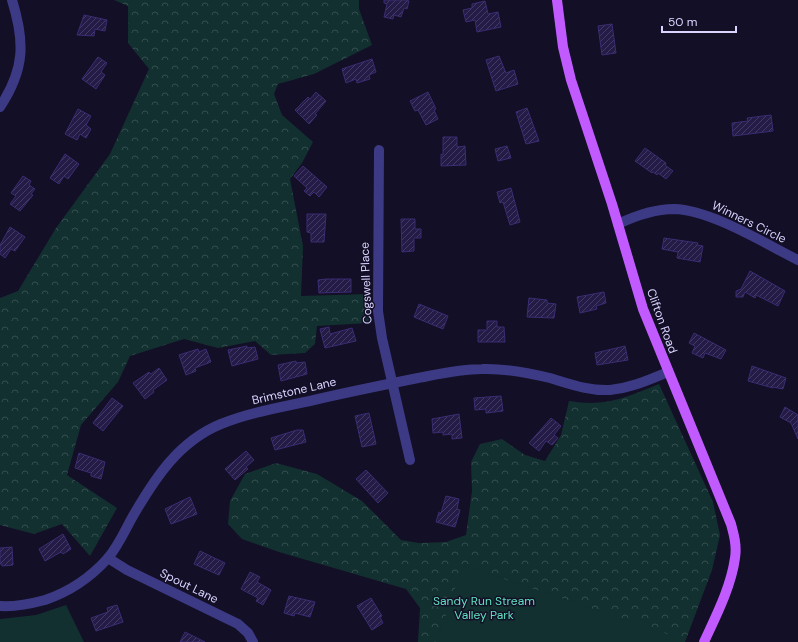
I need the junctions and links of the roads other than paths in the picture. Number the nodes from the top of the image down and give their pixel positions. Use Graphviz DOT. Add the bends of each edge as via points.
graph roads {
  1 [pos="12,0"];
  2 [pos="557,0"];
  3 [pos="0,106"];
  4 [pos="379,150"];
  5 [pos="618,224"];
  6 [pos="798,260"];
  7 [pos="668,372"];
  8 [pos="393,383"];
  9 [pos="410,460"];
  10 [pos="108,558"];
  11 [pos="0,606"];
  12 [pos="253,642"];
  13 [pos="704,642"];
  1 -- 3 [label="street" via="19,23 19,69"];
  2 -- 5 [label="main road, Clifton Road" via="571,80"];
  4 -- 8 [label="street, Cogswell Place" via="378,311"];
  5 -- 6 [label="street, Winners Circle" via="640,215 663,210 689,210 715,219"];
  5 -- 7 [label="main road, Clifton Road" via="643,309"];
  7 -- 8 [label="street, Brimstone Lane" via="632,386 608,390 583,388 530,374 483,369 454,371"];
  7 -- 13 [label="main road, Clifton Road" via="723,502 735,540 732,573"];
  8 -- 9 [label="street, Cogswell Place"];
  8 -- 10 [label="street, Brimstone Lane" via="240,417 203,433 180,450 164,467"];
  10 -- 11 [label="street, Brimstone Lane" via="91,575 59,594 33,603"];
  10 -- 12 [label="street, Spout Lane" via="127,570 238,624 248,632"];
}
